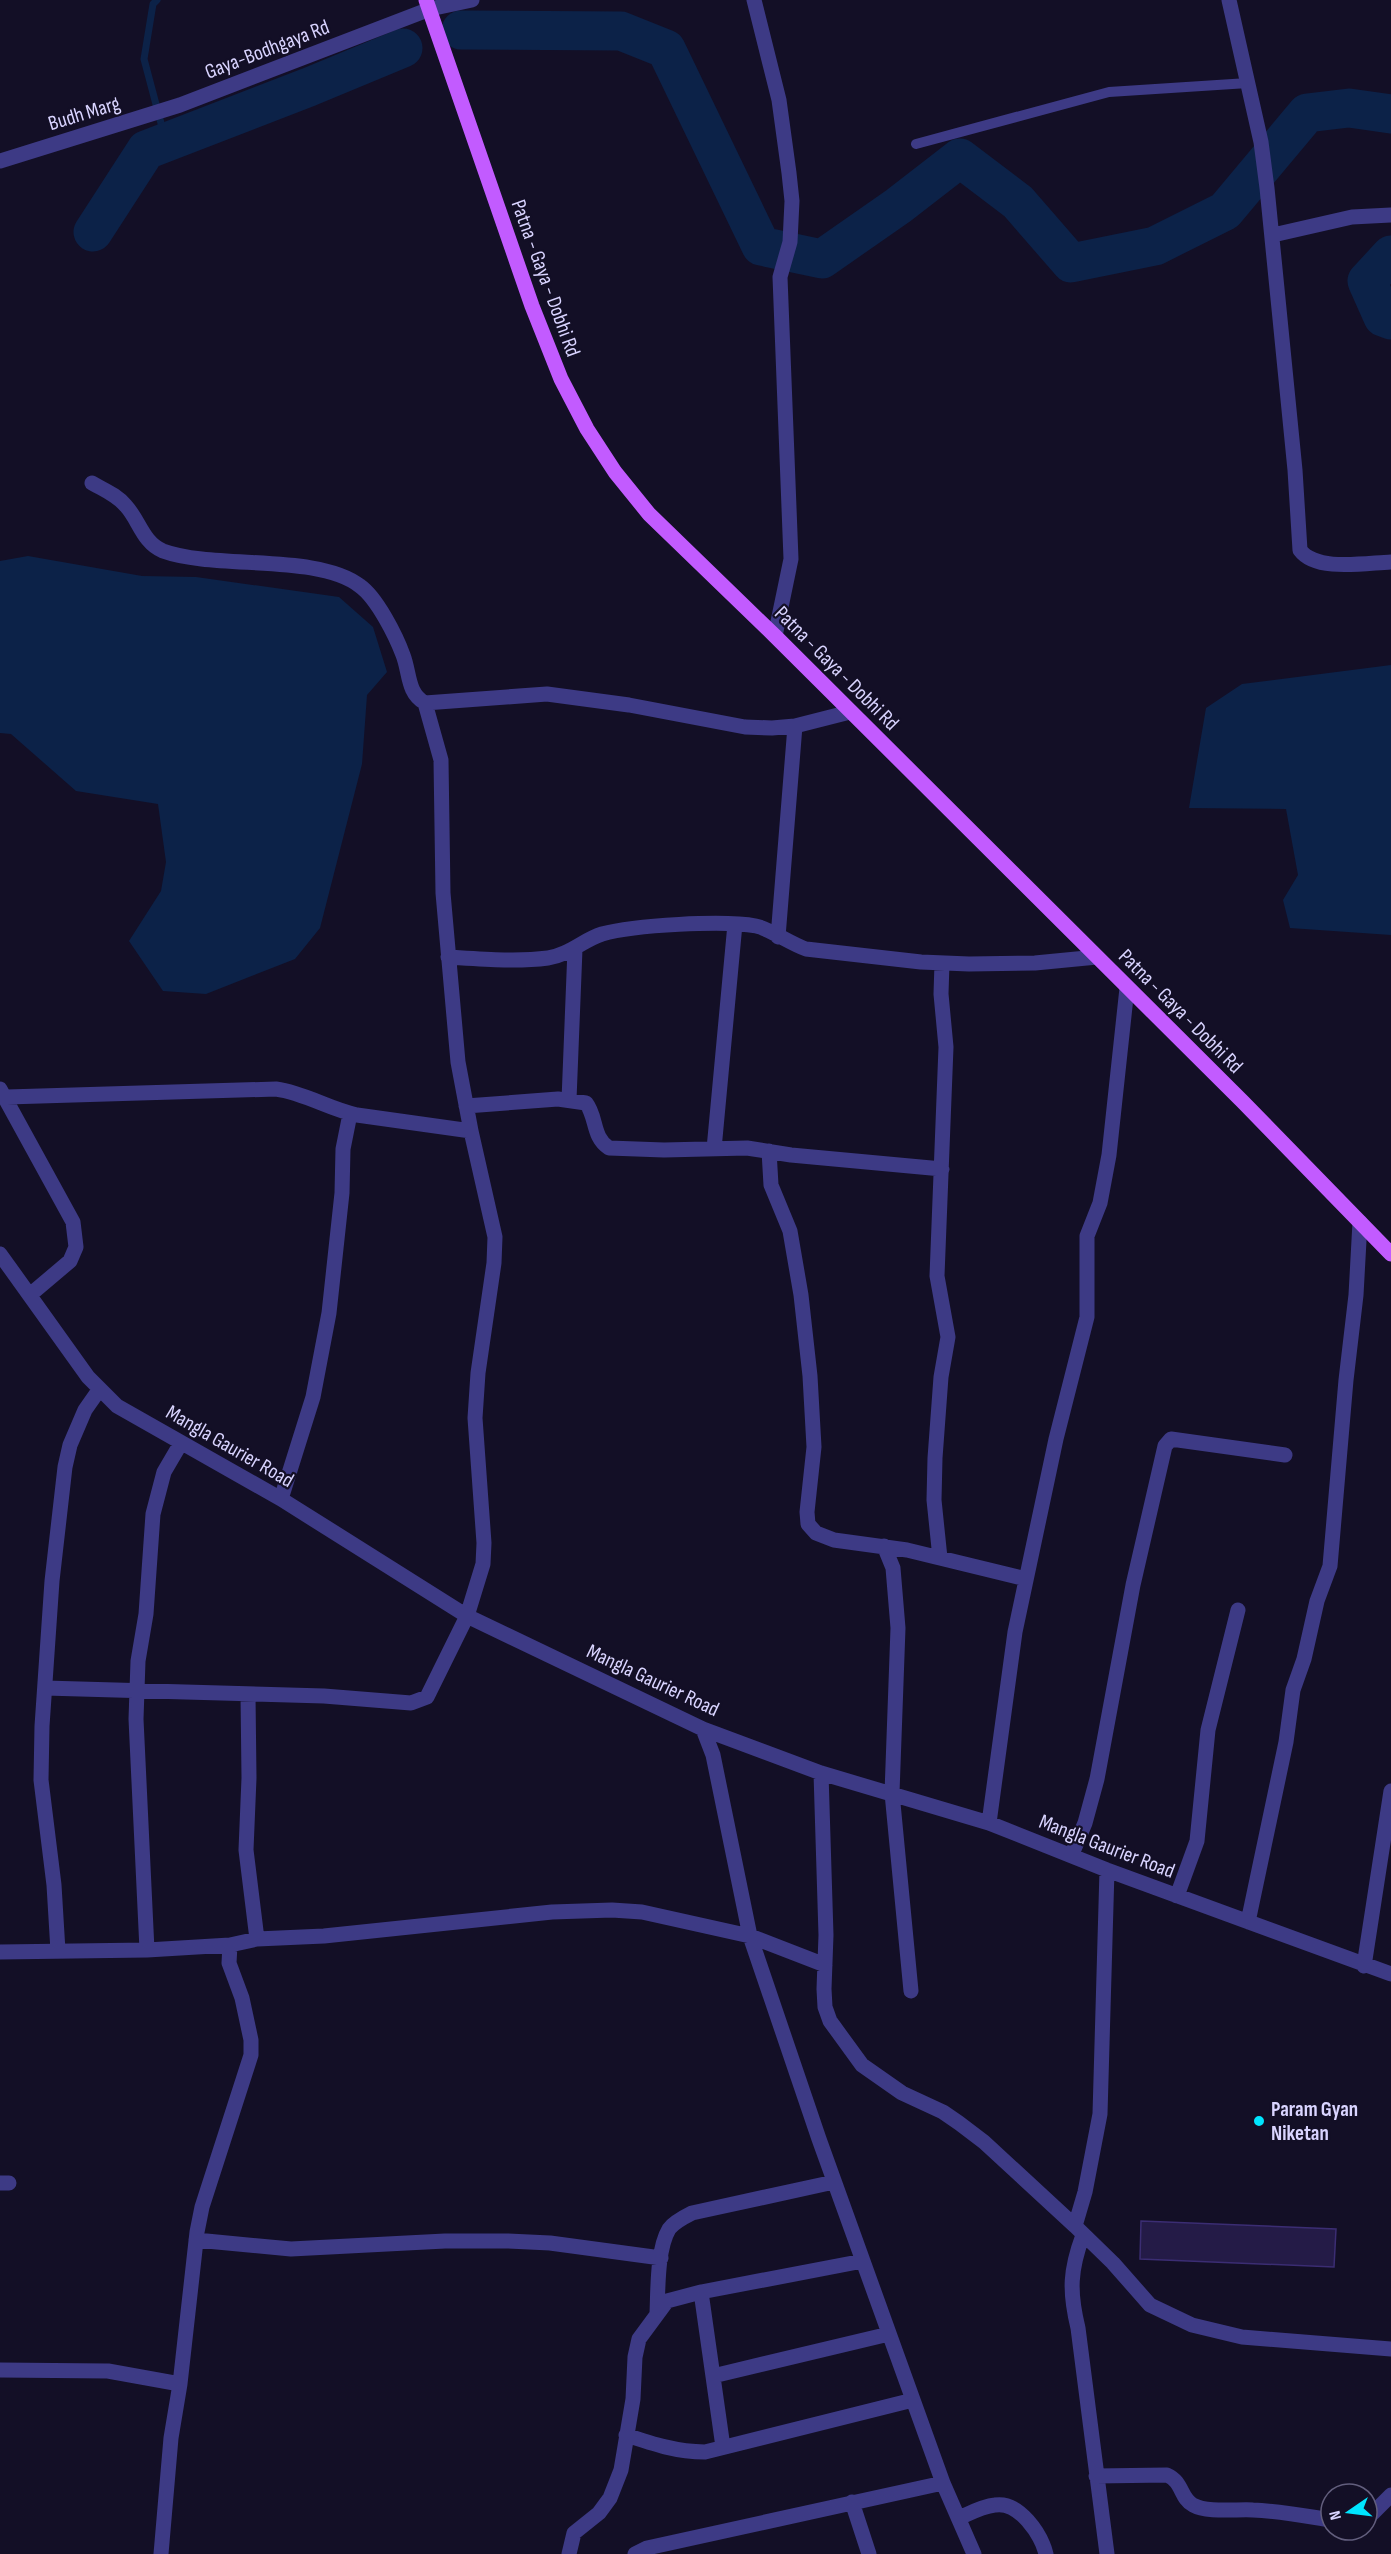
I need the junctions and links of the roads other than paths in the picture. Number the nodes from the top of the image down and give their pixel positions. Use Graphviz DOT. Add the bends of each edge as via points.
graph roads {
  1 [pos="472,0"];
  2 [pos="754,0"];
  3 [pos="1229,0"];
  4 [pos="428,5"];
  5 [pos="1248,83"];
  6 [pos="180,105"];
  7 [pos="916,144"];
  8 [pos="0,161"];
  9 [pos="1391,215"];
  10 [pos="1273,235"];
  11 [pos="92,483"];
  12 [pos="1391,562"];
  13 [pos="776,636"];
  14 [pos="425,703"];
  15 [pos="850,712"];
  16 [pos="795,726"];
  17 [pos="735,924"];
  18 [pos="778,937"];
  19 [pos="575,949"];
  20 [pos="448,957"];
  21 [pos="1097,957"];
  22 [pos="942,963"];
  23 [pos="1127,988"];
  24 [pos="3,1093"];
  25 [pos="569,1100"];
  26 [pos="466,1106"];
  27 [pos="350,1114"];
  28 [pos="471,1131"];
  29 [pos="714,1149"];
  30 [pos="769,1151"];
  31 [pos="942,1169"];
  32 [pos="1360,1222"];
  33 [pos="0,1254"];
  34 [pos="1391,1254"];
  35 [pos="31,1294"];
  36 [pos="99,1390"];
  37 [pos="181,1443"];
  38 [pos="1286,1455"];
  39 [pos="281,1499"];
  40 [pos="884,1546"];
  41 [pos="940,1558"];
  42 [pos="1026,1578"];
  43 [pos="1238,1610"];
  44 [pos="467,1616"];
  45 [pos="45,1688"];
  46 [pos="136,1690"];
  47 [pos="248,1695"];
  48 [pos="703,1729"];
  49 [pos="821,1773"];
  50 [pos="1391,1791"];
  51 [pos="892,1793"];
  52 [pos="989,1823"];
  53 [pos="1072,1854"];
  54 [pos="1107,1870"];
  55 [pos="1177,1896"];
  56 [pos="1248,1922"];
  57 [pos="750,1936"];
  58 [pos="257,1939"];
  59 [pos="230,1945"];
  60 [pos="147,1950"];
  61 [pos="58,1951"];
  62 [pos="0,1952"];
  63 [pos="825,1965"];
  64 [pos="1364,1966"];
  65 [pos="1391,1974"];
  66 [pos="911,1991"];
  67 [pos="834,2182"];
  68 [pos="1079,2230"];
  69 [pos="196,2240"];
  70 [pos="661,2258"];
  71 [pos="863,2261"];
  72 [pos="701,2292"];
  73 [pos="657,2313"];
  74 [pos="889,2334"];
  75 [pos="1391,2349"];
  76 [pos="0,2370"];
  77 [pos="713,2376"];
  78 [pos="180,2384"];
  79 [pos="913,2400"];
  80 [pos="626,2435"];
  81 [pos="723,2447"];
  82 [pos="1096,2476"];
  83 [pos="943,2483"];
  84 [pos="1391,2495"];
  85 [pos="852,2502"];
  86 [pos="1379,2507"];
  87 [pos="959,2518"];
  88 [pos="1319,2518"];
  89 [pos="161,2554"];
  90 [pos="569,2554"];
  91 [pos="635,2554"];
  92 [pos="869,2554"];
  93 [pos="974,2554"];
  94 [pos="1046,2554"];
  95 [pos="1107,2554"];
  1 -- 4 [label="street, Gaya-Bodhgaya Rd"];
  2 -- 13 [label="street" via="773,74 792,201 790,242 781,267 791,559"];
  3 -- 5 [label="street"];
  4 -- 6 [label="street, Gaya-Bodhgaya Rd"];
  4 -- 13 [label="main road, Patna - Gaya - Dobhi Rd" via="532,306 561,379 587,429 649,514"];
  5 -- 7 [label="lane" via="1109,92"];
  5 -- 10 [label="street" via="1261,142"];
  6 -- 8 [label="street, Budh Marg"];
  9 -- 10 [label="street" via="1352,217"];
  10 -- 12 [label="street" via="1300,550 1306,559 1318,563"];
  11 -- 14 [label="street" via="127,506 148,539 161,550 192,557 308,568 360,585 396,638 416,698"];
  13 -- 15 [label="main road, Patna - Gaya - Dobhi Rd"];
  14 -- 16 [label="street" via="546,694 745,727"];
  14 -- 20 [label="street" via="441,760"];
  15 -- 16 [label="street"];
  15 -- 21 [label="main road, Patna - Gaya - Dobhi Rd"];
  16 -- 18 [label="street"];
  17 -- 18 [label="street" via="760,926"];
  17 -- 19 [label="street" via="624,929 597,936"];
  17 -- 29 [label="street"];
  18 -- 22 [label="street" via="806,949"];
  19 -- 20 [label="street" via="530,960"];
  19 -- 25 [label="street"];
  20 -- 26 [label="street"];
  21 -- 22 [label="street" via="1035,963"];
  21 -- 23 [label="main road, Patna - Gaya - Dobhi Rd"];
  22 -- 31 [label="street" via="946,1047"];
  23 -- 32 [label="main road, Patna - Gaya - Dobhi Rd"];
  23 -- 42 [label="street" via="1109,1155 1100,1203 1087,1236 1087,1317"];
  24 -- 27 [label="street" via="276,1089 303,1094"];
  24 -- 35 [label="street" via="73,1222 76,1246 70,1261"];
  25 -- 26 [label="street"];
  25 -- 29 [label="street" via="586,1103 591,1109 596,1134 609,1148"];
  26 -- 28 [label="street"];
  27 -- 28 [label="street"];
  27 -- 39 [label="street" via="343,1149 329,1313 313,1397"];
  28 -- 44 [label="street" via="495,1237 475,1418 483,1564"];
  29 -- 30 [label="street"];
  30 -- 31 [label="street"];
  30 -- 40 [label="street" via="771,1185 790,1231 809,1365 814,1438 808,1524 816,1533 834,1540"];
  31 -- 41 [label="street" via="937,1276 948,1337 940,1377 934,1458"];
  32 -- 34 [label="main road, Patna - Gaya - Dobhi Rd"];
  32 -- 56 [label="street" via="1330,1566 1293,1690 1286,1742"];
  33 -- 35 [label="street, Mangla Gaurier Road"];
  35 -- 36 [label="street, Mangla Gaurier Road"];
  36 -- 37 [label="street, Mangla Gaurier Road" via="117,1406"];
  36 -- 45 [label="street" via="78,1426 66,1467 52,1581"];
  37 -- 39 [label="street, Mangla Gaurier Road"];
  37 -- 46 [label="street" via="164,1472 153,1514"];
  38 -- 53 [label="street" via="1171,1439 1165,1446 1133,1585 1097,1779"];
  39 -- 44 [label="street, Mangla Gaurier Road"];
  40 -- 41 [label="street"];
  40 -- 51 [label="street" via="893,1568 898,1628"];
  41 -- 42 [label="street"];
  42 -- 52 [label="street" via="1014,1632"];
  43 -- 55 [label="street" via="1208,1730 1197,1841"];
  44 -- 47 [label="street" via="427,1697 419,1701"];
  44 -- 48 [label="street, Mangla Gaurier Road"];
  45 -- 46 [label="street"];
  45 -- 61 [label="street" via="41,1779"];
  46 -- 47 [label="street"];
  46 -- 60 [label="street"];
  47 -- 58 [label="street" via="246,1850"];
  48 -- 49 [label="street, Mangla Gaurier Road"];
  48 -- 57 [label="street" via="713,1755"];
  49 -- 51 [label="street, Mangla Gaurier Road"];
  49 -- 63 [label="street"];
  50 -- 64 [label="street"];
  51 -- 52 [label="street, Mangla Gaurier Road"];
  51 -- 66 [label="street"];
  52 -- 53 [label="street, Mangla Gaurier Road"];
  53 -- 54 [label="street, Mangla Gaurier Road"];
  54 -- 55 [label="street, Mangla Gaurier Road"];
  54 -- 68 [label="street" via="1100,2114"];
  55 -- 56 [label="street, Mangla Gaurier Road"];
  56 -- 64 [label="street, Mangla Gaurier Road"];
  57 -- 58 [label="street" via="642,1912 612,1910"];
  57 -- 63 [label="street"];
  57 -- 67 [label="street"];
  58 -- 59 [label="street"];
  59 -- 60 [label="street"];
  59 -- 69 [label="street" via="229,1964 242,1998 251,2055 202,2207"];
  60 -- 61 [label="street"];
  61 -- 62 [label="street"];
  63 -- 68 [label="street" via="825,2007 830,2021 862,2065 902,2093 968,2129"];
  64 -- 65 [label="street, Mangla Gaurier Road"];
  67 -- 70 [label="street" via="692,2213 669,2229"];
  67 -- 71 [label="street"];
  68 -- 75 [label="street" via="1150,2306 1192,2325 1242,2337"];
  68 -- 82 [label="street" via="1071,2281"];
  69 -- 70 [label="street" via="291,2249 508,2241"];
  69 -- 78 [label="street"];
  70 -- 73 [label="street"];
  71 -- 72 [label="street"];
  71 -- 74 [label="street"];
  72 -- 73 [label="street" via="667,2301"];
  72 -- 77 [label="street"];
  73 -- 80 [label="street" via="639,2339"];
  74 -- 77 [label="street"];
  74 -- 79 [label="street"];
  76 -- 78 [label="street" via="108,2371"];
  77 -- 81 [label="street"];
  78 -- 89 [label="street"];
  79 -- 81 [label="street"];
  79 -- 83 [label="street"];
  80 -- 81 [label="street" via="687,2452"];
  80 -- 90 [label="street" via="621,2470 610,2498 599,2513 574,2533"];
  82 -- 88 [label="street" via="1167,2475 1174,2478 1184,2496 1196,2506"];
  82 -- 95 [label="street"];
  83 -- 85 [label="street"];
  83 -- 87 [label="street"];
  84 -- 86 [label="street"];
  85 -- 91 [label="street" via="647,2548"];
  85 -- 92 [label="street"];
  87 -- 93 [label="street"];
  87 -- 94 [label="street" via="1003,2505 1019,2512 1037,2531"];
}
